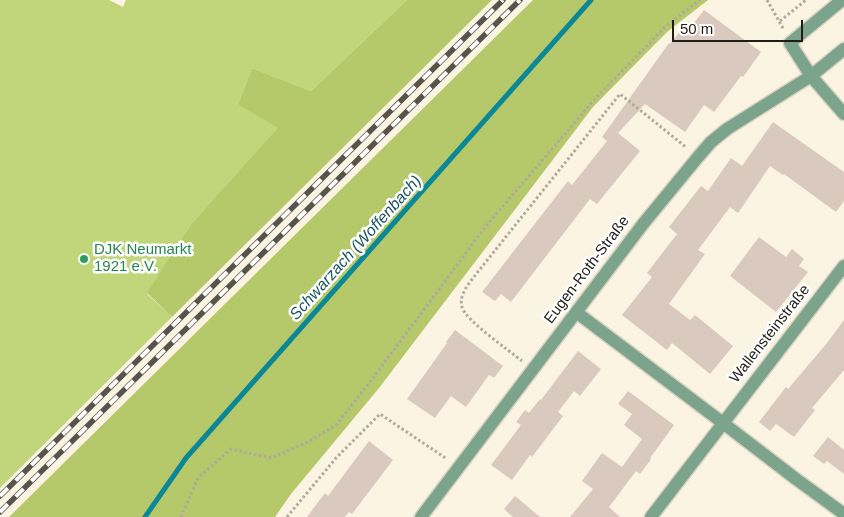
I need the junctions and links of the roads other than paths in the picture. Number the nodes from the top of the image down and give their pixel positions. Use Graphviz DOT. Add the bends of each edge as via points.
graph roads {
  1 [pos="842,0"];
  2 [pos="844,49"];
  3 [pos="811,76"];
  4 [pos="844,114"];
  5 [pos="844,266"];
  6 [pos="576,312"];
  7 [pos="723,422"];
  8 [pos="844,514"];
  9 [pos="421,517"];
  10 [pos="651,517"];
  1 -- 3 [label="street" via="790,43"];
  2 -- 3 [label="street, Eugen-Roth-Straße"];
  3 -- 4 [label="street"];
  3 -- 6 [label="street, Eugen-Roth-Straße" via="750,113 712,142 643,224"];
  5 -- 7 [label="street, Wallensteinstraße"];
  6 -- 7 [label="street"];
  6 -- 9 [label="street, Eugen-Roth-Straße"];
  7 -- 8 [label="street"];
  7 -- 10 [label="street, Wallensteinstraße"];
}
